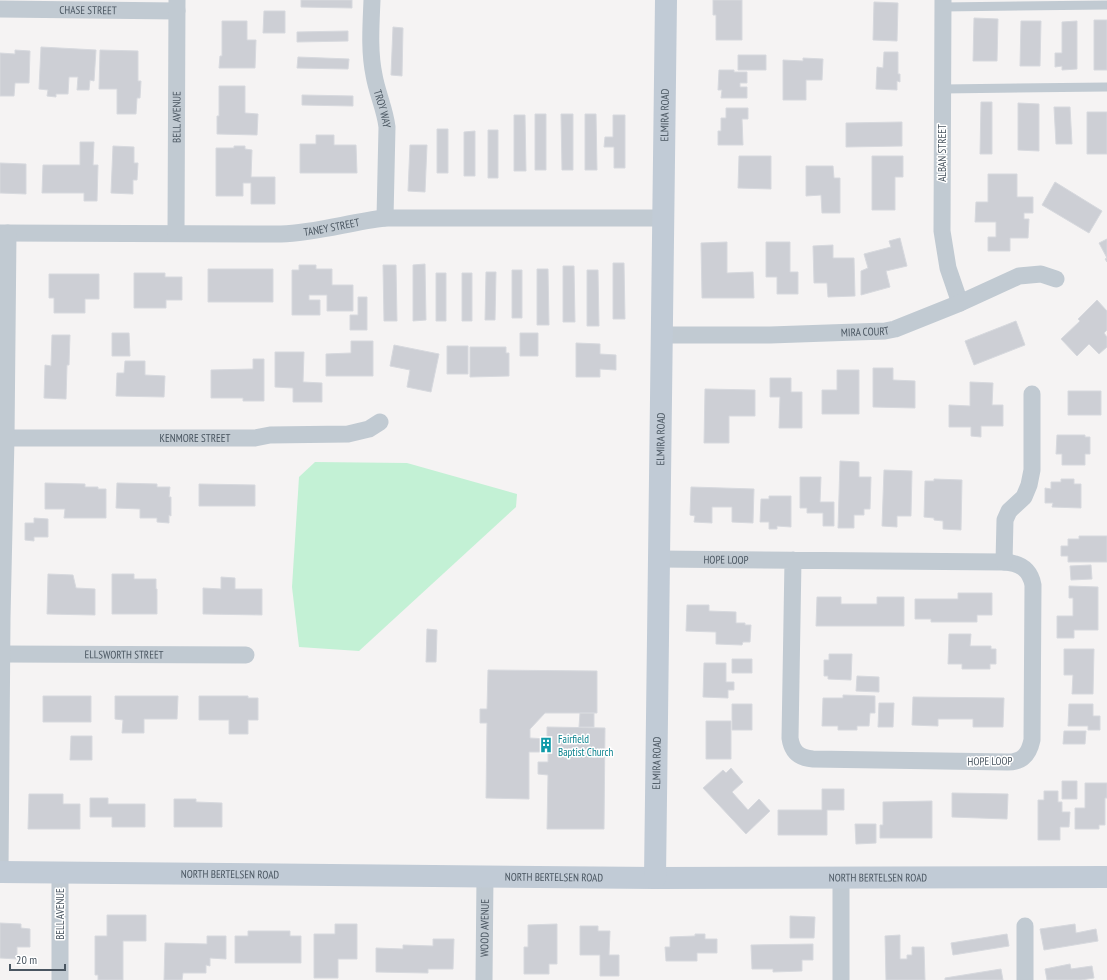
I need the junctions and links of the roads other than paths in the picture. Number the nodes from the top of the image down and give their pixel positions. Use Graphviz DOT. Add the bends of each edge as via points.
graph roads {
  1 [pos="372,0"];
  2 [pos="666,0"];
  3 [pos="943,4"];
  4 [pos="1107,5"];
  5 [pos="177,6"];
  6 [pos="0,9"];
  7 [pos="1107,87"];
  8 [pos="943,89"];
  9 [pos="385,218"];
  10 [pos="663,218"];
  11 [pos="4,233"];
  12 [pos="176,233"];
  13 [pos="1056,279"];
  14 [pos="960,303"];
  15 [pos="662,335"];
  16 [pos="1032,394"];
  17 [pos="380,422"];
  18 [pos="6,438"];
  19 [pos="659,559"];
  20 [pos="793,560"];
  21 [pos="1004,562"];
  22 [pos="1,618"];
  23 [pos="2,654"];
  24 [pos="246,655"];
  25 [pos="0,872"];
  26 [pos="60,872"];
  27 [pos="485,876"];
  28 [pos="1107,876"];
  29 [pos="841,877"];
  30 [pos="655,878"];
  31 [pos="1025,926"];
  32 [pos="60,980"];
  33 [pos="484,980"];
  34 [pos="841,980"];
  35 [pos="1025,980"];
  1 -- 9 [label="street, TROY WAY" via="371,48 374,76 386,117"];
  2 -- 10 [label="street, ELMIRA ROAD"];
  3 -- 4 [label="lane"];
  3 -- 8 [label="street, ALBAN STREET"];
  5 -- 6 [label="street, CHASE STREET"];
  5 -- 12 [label="street, BELL AVENUE"];
  7 -- 8 [label="lane"];
  8 -- 14 [label="street, ALBAN STREET" via="942,231 948,268"];
  9 -- 10 [label="street, TANEY STREET"];
  9 -- 12 [label="street, TANEY STREET" via="296,234"];
  10 -- 15 [label="street, ELMIRA ROAD"];
  11 -- 12 [label="street, TANEY STREET"];
  11 -- 18 [label="street"];
  13 -- 14 [label="street, MIRA COURT" via="1041,274 1019,276"];
  14 -- 15 [label="street, MIRA COURT" via="895,329 880,332"];
  15 -- 19 [label="street, ELMIRA ROAD"];
  16 -- 21 [label="street" via="1032,470 1024,497 1009,511 1005,520"];
  17 -- 18 [label="street, KENMORE STREET" via="369,429 348,434 270,435 254,438"];
  18 -- 22 [label="street"];
  19 -- 20 [label="street, HOPE LOOP"];
  19 -- 30 [label="street, ELMIRA ROAD"];
  20 -- 21 [label="street, HOPE LOOP"];
  20 -- 21 [label="street, HOPE LOOP" via="790,738 792,749 797,755 813,759 1011,762 1025,757 1032,740 1033,585 1030,574 1024,568"];
  22 -- 23 [label="street"];
  23 -- 24 [label="street, ELLSWORTH STREET"];
  23 -- 25 [label="street"];
  25 -- 26 [label="street, NORTH BERTELSEN ROAD"];
  26 -- 27 [label="street, NORTH BERTELSEN ROAD"];
  26 -- 32 [label="street, BELL AVENUE"];
  27 -- 30 [label="street, NORTH BERTELSEN ROAD"];
  27 -- 33 [label="street, WOOD AVENUE"];
  28 -- 29 [label="street, NORTH BERTELSEN ROAD"];
  29 -- 30 [label="street, NORTH BERTELSEN ROAD"];
  29 -- 34 [label="street"];
  31 -- 35 [label="street"];
}
